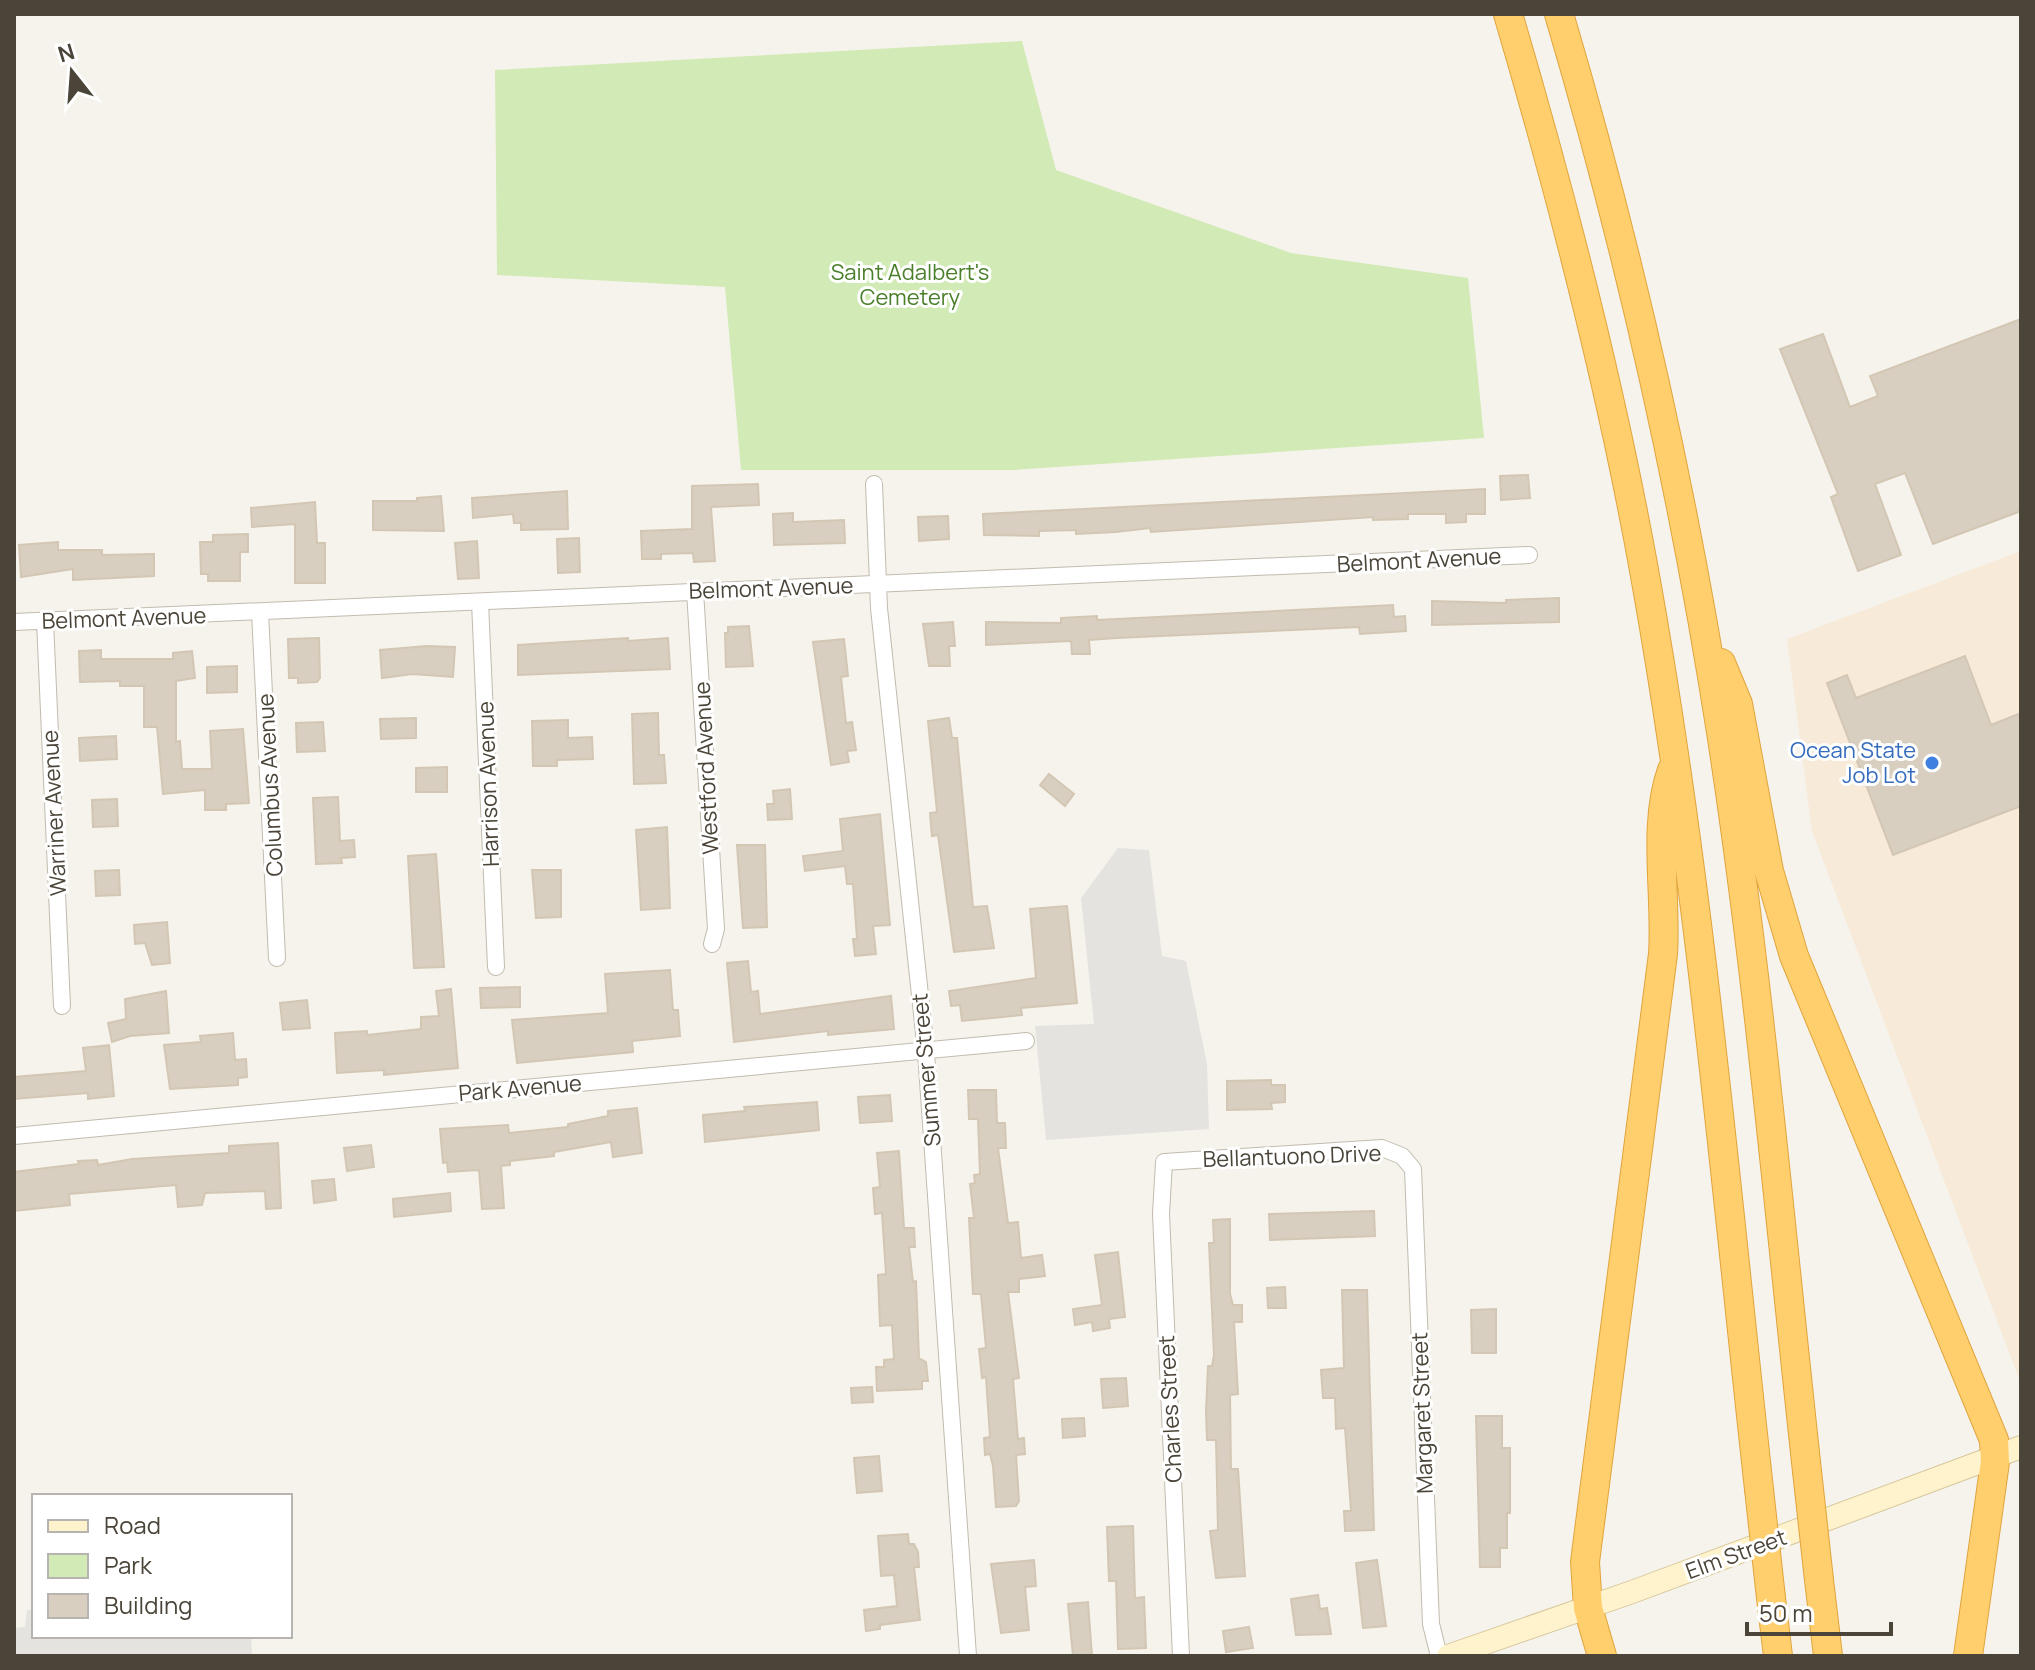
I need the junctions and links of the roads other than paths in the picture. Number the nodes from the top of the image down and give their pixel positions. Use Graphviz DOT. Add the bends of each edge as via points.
graph roads {
  1 [pos="1508,14"];
  2 [pos="1559,14"];
  3 [pos="874,484"];
  4 [pos="1529,555"];
  5 [pos="878,584"];
  6 [pos="695,591"];
  7 [pos="480,602"];
  8 [pos="260,612"];
  9 [pos="45,621"];
  10 [pos="14,622"];
  11 [pos="1705,634"];
  12 [pos="1675,761"];
  13 [pos="712,944"];
  14 [pos="277,958"];
  15 [pos="496,967"];
  16 [pos="62,1006"];
  17 [pos="1026,1041"];
  18 [pos="926,1052"];
  19 [pos="14,1136"];
  20 [pos="1164,1162"];
  21 [pos="1413,1169"];
  22 [pos="2008,1452"];
  23 [pos="1588,1608"];
  24 [pos="968,1656"];
  25 [pos="1181,1656"];
  26 [pos="1439,1656"];
  27 [pos="1448,1656"];
  28 [pos="1602,1656"];
  29 [pos="1778,1656"];
  30 [pos="1828,1656"];
  31 [pos="1968,1656"];
  1 -- 12 [label="highway" via="1617,432"];
  2 -- 11 [label="highway" via="1649,354"];
  3 -- 5 [label="street, Summer Street"];
  4 -- 5 [label="street, Belmont Avenue"];
  5 -- 6 [label="street, Belmont Avenue"];
  5 -- 18 [label="street, Summer Street"];
  6 -- 7 [label="street, Belmont Avenue"];
  6 -- 13 [label="street, Westford Avenue" via="716,929"];
  7 -- 8 [label="street, Belmont Avenue"];
  7 -- 15 [label="street, Harrison Avenue"];
  8 -- 9 [label="street, Belmont Avenue"];
  8 -- 14 [label="street, Columbus Avenue"];
  9 -- 10 [label="street, Belmont Avenue"];
  9 -- 16 [label="street, Warriner Avenue"];
  11 -- 22 [label="highway" via="1738,704 1769,871 1794,956 1947,1331 1987,1420"];
  11 -- 30 [label="highway, bridge" via="1739,860"];
  12 -- 23 [label="highway" via="1661,810 1663,954 1586,1553"];
  12 -- 29 [label="highway, bridge"];
  17 -- 18 [label="street, Park Avenue"];
  18 -- 19 [label="street, Park Avenue"];
  18 -- 24 [label="street, Summer Street"];
  20 -- 21 [label="street, Bellantuono Drive" via="1382,1148 1402,1156"];
  20 -- 25 [label="street, Charles Street" via="1161,1214"];
  21 -- 26 [label="street, Margaret Street" via="1431,1624"];
  22 -- 23 [label="main road, Elm Street"];
  22 -- 31 [label="highway"];
  23 -- 27 [label="main road, Elm Street"];
  23 -- 28 [label="highway"];
}
